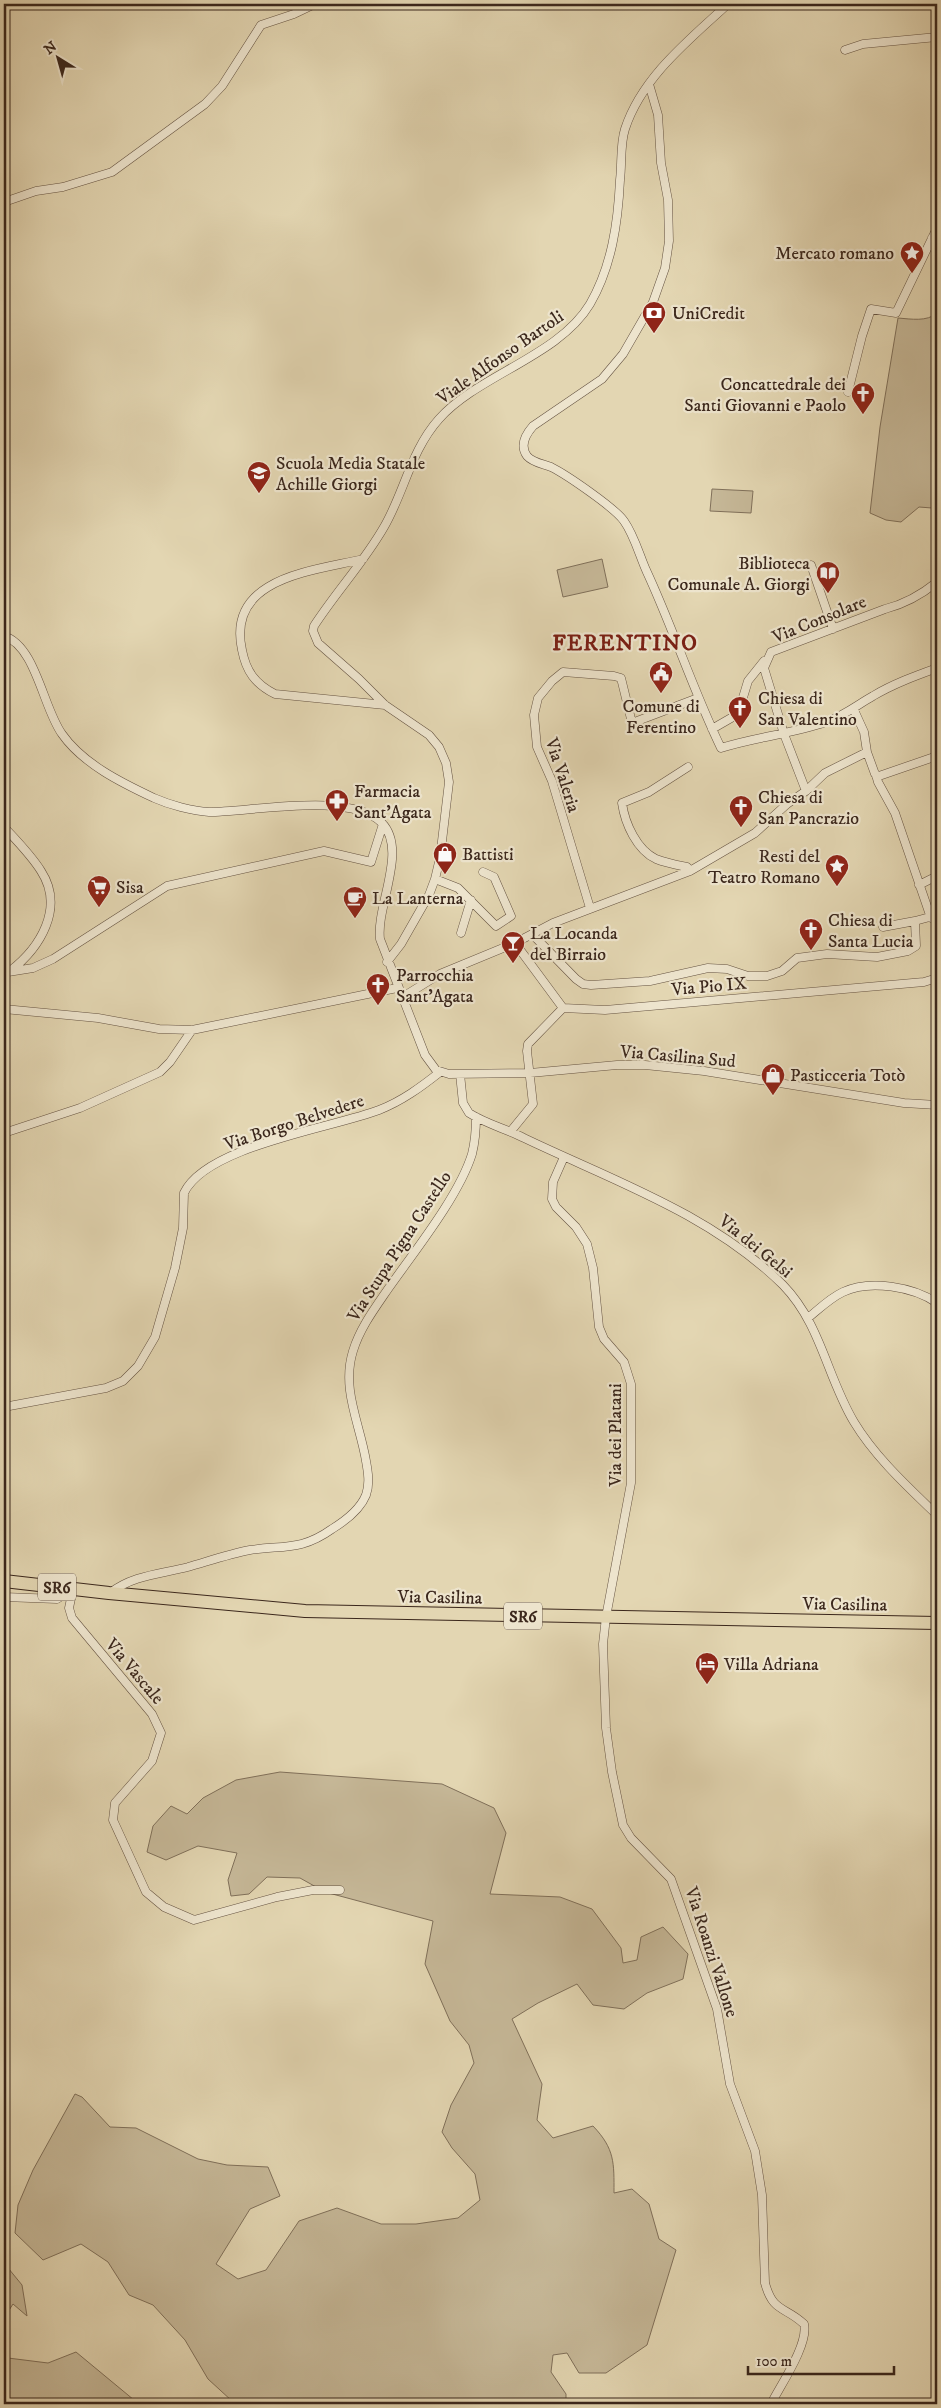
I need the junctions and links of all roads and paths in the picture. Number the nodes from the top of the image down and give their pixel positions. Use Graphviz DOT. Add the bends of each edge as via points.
graph roads {
  1 [pos="315,4"];
  2 [pos="728,4"];
  3 [pos="937,37"];
  4 [pos="845,50"];
  5 [pos="648,84"];
  6 [pos="4,206"];
  7 [pos="937,228"];
  8 [pos="932,238"];
  9 [pos="937,252"];
  10 [pos="848,392"];
  11 [pos="363,559"];
  12 [pos="810,566"];
  13 [pos="937,582"];
  14 [pos="833,629"];
  15 [pos="4,636"];
  16 [pos="771,652"];
  17 [pos="937,668"];
  18 [pos="698,698"];
  19 [pos="385,705"];
  20 [pos="854,710"];
  21 [pos="712,728"];
  22 [pos="784,734"];
  23 [pos="867,752"];
  24 [pos="937,756"];
  25 [pos="688,767"];
  26 [pos="876,775"];
  27 [pos="806,791"];
  28 [pos="383,824"];
  29 [pos="4,827"];
  30 [pos="690,871"];
  31 [pos="483,872"];
  32 [pos="937,876"];
  33 [pos="435,879"];
  34 [pos="919,885"];
  35 [pos="471,900"];
  36 [pos="590,908"];
  37 [pos="934,916"];
  38 [pos="915,921"];
  39 [pos="883,927"];
  40 [pos="461,933"];
  41 [pos="532,934"];
  42 [pos="515,942"];
  43 [pos="387,962"];
  44 [pos="6,973"];
  45 [pos="937,978"];
  46 [pos="397,988"];
  47 [pos="401,998"];
  48 [pos="563,1008"];
  49 [pos="4,1009"];
  50 [pos="192,1030"];
  51 [pos="440,1072"];
  52 [pos="460,1074"];
  53 [pos="530,1074"];
  54 [pos="937,1105"];
  55 [pos="476,1117"];
  56 [pos="511,1132"];
  57 [pos="4,1134"];
  58 [pos="564,1157"];
  59 [pos="937,1303"];
  60 [pos="808,1318"];
  61 [pos="4,1407"];
  62 [pos="937,1515"];
  63 [pos="4,1580"];
  64 [pos="73,1589"];
  65 [pos="110,1594"];
  66 [pos="4,1597"];
  67 [pos="606,1617"];
  68 [pos="937,1623"];
  69 [pos="340,1890"];
  70 [pos="770,2404"];
  1 -- 6 [label="street" via="261,25 222,86 205,104 112,172 63,187 36,191 7,201"];
  2 -- 5 [label="street, Viale Alfonso Bartoli"];
  3 -- 4 [label="street" via="863,44"];
  5 -- 11 [label="street, Viale Alfonso Bartoli" via="624,130 618,222 603,277 590,304 576,323 450,408 437,421 405,479 385,526"];
  5 -- 18 [label="street" via="658,115 661,163 668,200 669,241 653,302 623,354 602,379 549,413 526,434 523,443 532,460 552,468 587,490 624,521 667,614"];
  7 -- 8 [label="street"];
  8 -- 9 [label="street"];
  8 -- 10 [label="street" via="896,313 871,309"];
  11 -- 19 [label="street, Viale Alfonso Bartoli" via="313,631 318,643"];
  11 -- 19 [label="street, Viale Alfonso Bartoli" via="288,577 264,587 254,595 241,620 240,641 244,663 252,677 275,694"];
  12 -- 14 [label="street"];
  13 -- 14 [label="street, Via Consolare" via="912,600"];
  14 -- 16 [label="street, Via Consolare"];
  15 -- 28 [label="street" via="22,648 62,734 101,770 155,799 208,812 347,807 367,812"];
  16 -- 21 [label="street" via="748,681 738,714"];
  16 -- 22 [label="street, Via Consolare" via="764,668"];
  17 -- 20 [label="street" via="872,696"];
  18 -- 21 [label="street"];
  18 -- 36 [label="street, Via Valeria" via="632,723 621,678 563,672 552,681 536,705 534,732 537,747 552,781"];
  19 -- 33 [label="street, Viale Alfonso Bartoli" via="428,735 439,747 446,763 449,782"];
  20 -- 22 [label="street" via="827,722"];
  20 -- 23 [label="street" via="864,732"];
  21 -- 22 [label="street" via="721,748"];
  22 -- 27 [label="street, Via Consolare"];
  23 -- 26 [label="street"];
  23 -- 27 [label="street" via="825,773"];
  24 -- 26 [label="street"];
  25 -- 30 [label="street" via="650,792 622,803 627,823 644,850 654,858 687,867"];
  26 -- 34 [label="street" via="895,813"];
  27 -- 30 [label="street" via="755,833"];
  28 -- 43 [label="street" via="389,831 392,844 388,887 379,925"];
  28 -- 44 [label="street" via="371,862 324,851 167,886 53,959 33,968"];
  29 -- 44 [label="street" via="42,871 49,888 50,911 36,946"];
  30 -- 36 [label="street"];
  31 -- 35 [label="street" via="494,876 511,916 496,926"];
  32 -- 34 [label="street"];
  33 -- 35 [label="street" via="458,888"];
  33 -- 43 [label="street, Viale Alfonso Bartoli" via="401,944"];
  34 -- 37 [label="street"];
  35 -- 40 [label="street"];
  36 -- 41 [label="street"];
  37 -- 38 [label="street"];
  38 -- 39 [label="street"];
  38 -- 41 [label="street" via="916,946 908,951 871,957 827,954 801,958 792,960 782,972 767,976 748,976 727,969 708,968 650,981 591,984 583,984 576,979"];
  41 -- 42 [label="street"];
  42 -- 47 [label="street" via="440,974"];
  42 -- 48 [label="street"];
  43 -- 46 [label="street"];
  45 -- 48 [label="street, Via Pio IX" via="924,982 606,1010"];
  46 -- 47 [label="street"];
  46 -- 50 [label="street"];
  47 -- 51 [label="street" via="427,1059"];
  48 -- 53 [label="street" via="528,1044 526,1052"];
  49 -- 50 [label="street" via="98,1018 158,1029"];
  50 -- 57 [label="street" via="160,1072 80,1108"];
  51 -- 52 [label="street, Via Casilina Sud"];
  51 -- 61 [label="street, Via Borgo Belvedere" via="384,1108 243,1150 198,1177 184,1193 183,1228 175,1268 154,1337 138,1366 123,1381 106,1388"];
  52 -- 53 [label="street, Via Casilina Sud"];
  52 -- 55 [label="street" via="465,1107"];
  53 -- 54 [label="street, Via Casilina Sud" via="617,1064 645,1065"];
  53 -- 56 [label="street" via="533,1104"];
  55 -- 56 [label="street, Via dei Gelsi"];
  55 -- 65 [label="street, Via Stupa Pigna Castello" via="473,1150 462,1176 368,1319 353,1350 349,1385 369,1480 362,1502 340,1524 307,1543 231,1554 131,1580"];
  56 -- 58 [label="street, Via dei Gelsi"];
  58 -- 60 [label="street, Via dei Gelsi" via="716,1231 772,1275 793,1296"];
  58 -- 67 [label="street, Via dei Platani" via="553,1182 552,1199 587,1244 593,1268 599,1327 604,1339 624,1362 631,1384 631,1484"];
  59 -- 60 [label="street" via="914,1292 864,1286 839,1294"];
  60 -- 62 [label="street, Via dei Gelsi" via="854,1422 885,1461"];
  63 -- 64 [label="main road, Via Casilina / SR6"];
  64 -- 65 [label="main road, Via Casilina / SR6"];
  64 -- 66 [label="street" via="57,1599"];
  64 -- 69 [label="street, Via Vascale" via="69,1608 72,1618 152,1714 161,1733 152,1761 115,1802 113,1820 146,1892 164,1907 194,1920 277,1897 313,1890"];
  65 -- 67 [label="main road, Via Casilina / SR6" via="312,1612"];
  67 -- 68 [label="main road, Via Casilina / SR6"];
  67 -- 70 [label="street, Via Roanzi Vallone" via="602,1665 606,1728 624,1825 631,1838 671,1879 676,1890 717,2009 732,2094 755,2151 762,2195 764,2283 781,2311 800,2320 806,2330 797,2355"];
}
